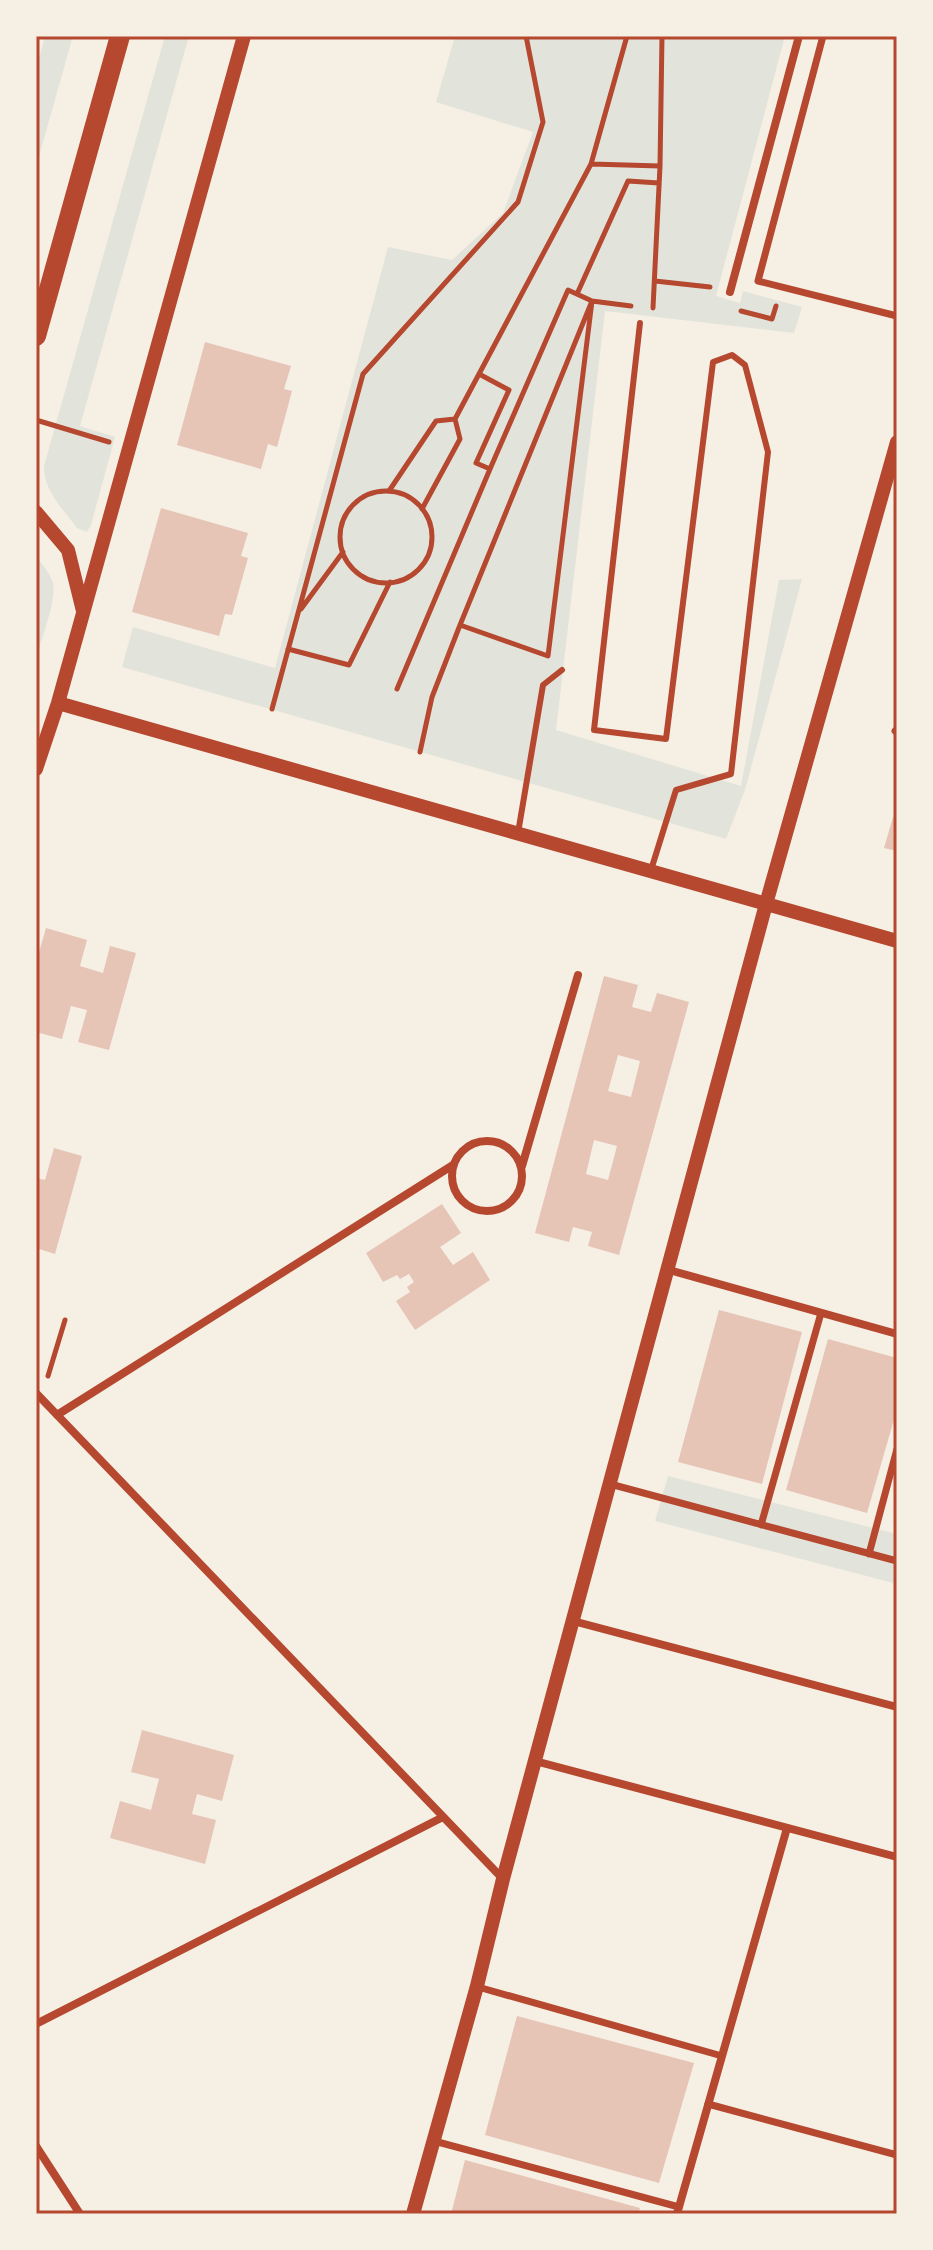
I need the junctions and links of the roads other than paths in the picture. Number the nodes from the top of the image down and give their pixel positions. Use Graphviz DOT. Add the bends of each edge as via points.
graph roads {
  1 [pos="120,36"];
  2 [pos="244,36"];
  3 [pos="799,36"];
  4 [pos="823,36"];
  5 [pos="730,292"];
  6 [pos="897,316"];
  7 [pos="640,323"];
  8 [pos="36,336"];
  9 [pos="897,442"];
  10 [pos="36,512"];
  11 [pos="84,611"];
  12 [pos="562,670"];
  13 [pos="58,703"];
  14 [pos="36,769"];
  15 [pos="518,833"];
  16 [pos="651,870"];
  17 [pos="766,904"];
  18 [pos="897,941"];
  19 [pos="578,975"];
  20 [pos="453,1165"];
  21 [pos="521,1168"];
  22 [pos="669,1270"];
  23 [pos="821,1313"];
  24 [pos="897,1334"];
  25 [pos="39,1396"];
  26 [pos="57,1415"];
  27 [pos="897,1449"];
  28 [pos="609,1484"];
  29 [pos="761,1525"];
  30 [pos="869,1554"];
  31 [pos="897,1561"];
  32 [pos="573,1621"];
  33 [pos="897,1707"];
  34 [pos="535,1761"];
  35 [pos="443,1817"];
  36 [pos="787,1828"];
  37 [pos="897,1857"];
  38 [pos="503,1879"];
  39 [pos="477,1986"];
  40 [pos="36,2024"];
  41 [pos="722,2056"];
  42 [pos="708,2104"];
  43 [pos="433,2141"];
  44 [pos="36,2146"];
  45 [pos="897,2155"];
  46 [pos="678,2210"];
  47 [pos="80,2214"];
  48 [pos="413,2214"];
  1 -- 8 [label="main road"];
  2 -- 11 [label="street"];
  3 -- 5 [label="street"];
  4 -- 6 [label="street" via="758,281"];
  7 -- 16 [label="lane" via="594,730 666,739 713,362 732,355 745,365 768,452 731,774 676,790"];
  9 -- 17 [label="street"];
  10 -- 11 [label="street" via="68,550"];
  11 -- 13 [label="street"];
  12 -- 15 [label="lane" via="543,685"];
  13 -- 14 [label="street"];
  13 -- 15 [label="street"];
  15 -- 16 [label="street"];
  16 -- 17 [label="street"];
  17 -- 18 [label="street"];
  17 -- 22 [label="street"];
  19 -- 21 [label="street"];
  20 -- 21 [label="street" via="465,1148 486,1141 509,1148"];
  20 -- 21 [label="street" via="455,1191 481,1211 512,1201 519,1191"];
  20 -- 26 [label="street"];
  22 -- 23 [label="street"];
  22 -- 28 [label="street"];
  23 -- 24 [label="street"];
  23 -- 29 [label="street"];
  25 -- 26 [label="street"];
  26 -- 35 [label="street"];
  27 -- 30 [label="street"];
  28 -- 29 [label="street"];
  28 -- 32 [label="street"];
  29 -- 30 [label="street"];
  30 -- 31 [label="street"];
  32 -- 33 [label="street"];
  32 -- 34 [label="street"];
  34 -- 36 [label="street"];
  34 -- 38 [label="street"];
  35 -- 38 [label="street"];
  35 -- 40 [label="street"];
  36 -- 37 [label="street"];
  36 -- 41 [label="street"];
  38 -- 39 [label="street"];
  39 -- 41 [label="street"];
  39 -- 43 [label="street"];
  41 -- 42 [label="street"];
  42 -- 45 [label="street"];
  42 -- 46 [label="street"];
  43 -- 46 [label="street"];
  43 -- 48 [label="street"];
  44 -- 47 [label="street"];
}
